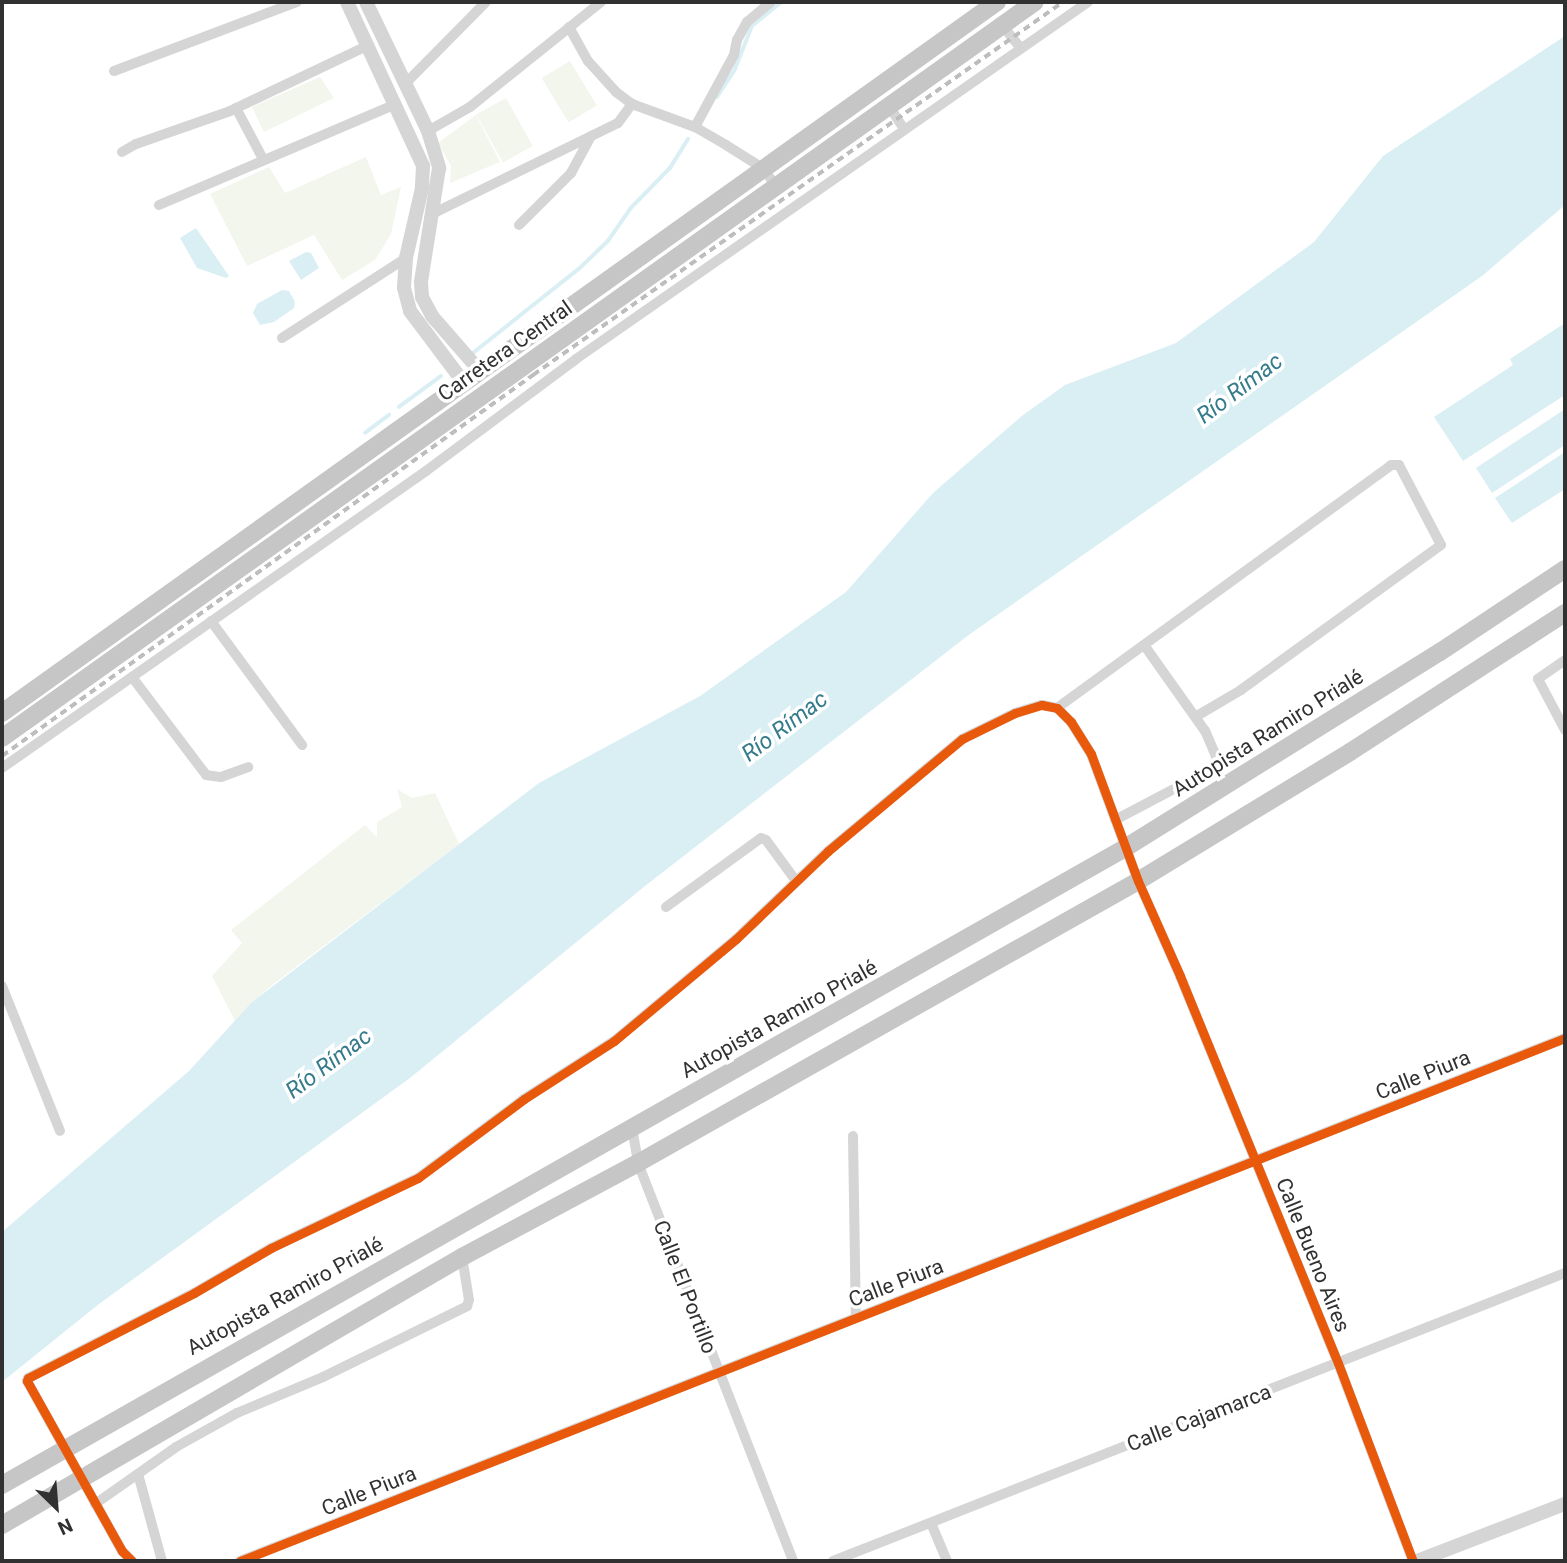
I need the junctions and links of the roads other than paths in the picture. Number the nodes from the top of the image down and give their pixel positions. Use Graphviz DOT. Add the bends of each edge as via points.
graph roads {
  1 [pos="297,2"];
  2 [pos="347,2"];
  3 [pos="366,2"];
  4 [pos="486,2"];
  5 [pos="601,2"];
  6 [pos="771,2"];
  7 [pos="997,2"];
  8 [pos="1035,2"];
  9 [pos="1088,2"];
  10 [pos="1002,25"];
  11 [pos="569,27"];
  12 [pos="368,46"];
  13 [pos="1020,47"];
  14 [pos="114,71"];
  15 [pos="405,85"];
  16 [pos="396,104"];
  17 [pos="632,104"];
  18 [pos="889,106"];
  19 [pos="236,108"];
  20 [pos="695,127"];
  21 [pos="904,130"];
  22 [pos="428,131"];
  23 [pos="591,136"];
  24 [pos="122,152"];
  25 [pos="263,159"];
  26 [pos="764,169"];
  27 [pos="776,187"];
  28 [pos="159,205"];
  29 [pos="432,214"];
  30 [pos="519,225"];
  31 [pos="406,258"];
  32 [pos="282,338"];
  33 [pos="480,371"];
  34 [pos="464,383"];
  35 [pos="266,524"];
  36 [pos="278,541"];
  37 [pos="1565,569"];
  38 [pos="1565,613"];
  39 [pos="211,621"];
  40 [pos="1144,646"];
  41 [pos="1565,660"];
  42 [pos="132,677"];
  43 [pos="1057,708"];
  44 [pos="2,713"];
  45 [pos="1195,716"];
  46 [pos="1565,730"];
  47 [pos="2,738"];
  48 [pos="302,745"];
  49 [pos="247,767"];
  50 [pos="2,768"];
  51 [pos="1115,820"];
  52 [pos="1125,848"];
  53 [pos="796,881"];
  54 [pos="1138,881"];
  55 [pos="666,907"];
  56 [pos="2,986"];
  57 [pos="1565,1038"];
  58 [pos="632,1128"];
  59 [pos="60,1131"];
  60 [pos="853,1136"];
  61 [pos="1255,1159"];
  62 [pos="638,1163"];
  63 [pos="462,1257"];
  64 [pos="1565,1273"];
  65 [pos="856,1317"];
  66 [pos="1338,1363"];
  67 [pos="717,1371"];
  68 [pos="64,1448"];
  69 [pos="138,1474"];
  70 [pos="82,1479"];
  71 [pos="2,1485"];
  72 [pos="95,1504"];
  73 [pos="1565,1504"];
  74 [pos="931,1523"];
  75 [pos="2,1525"];
  76 [pos="132,1561"];
  77 [pos="162,1561"];
  78 [pos="240,1561"];
  79 [pos="793,1561"];
  80 [pos="833,1561"];
  81 [pos="947,1561"];
  82 [pos="1415,1561"];
  1 -- 14 [label="street"];
  2 -- 12 [label="street"];
  3 -- 15 [label="street"];
  4 -- 15 [label="street"];
  5 -- 11 [label="street"];
  6 -- 20 [label="street" via="747,22"];
  7 -- 26 [label="highway, Carretera Central"];
  8 -- 10 [label="highway, Carretera Central"];
  9 -- 13 [label="street"];
  10 -- 13 [label="street"];
  10 -- 18 [label="highway, Carretera Central"];
  11 -- 17 [label="street" via="589,61"];
  11 -- 22 [label="street" via="470,107"];
  12 -- 16 [label="street"];
  12 -- 19 [label="street"];
  13 -- 21 [label="street"];
  15 -- 22 [label="street"];
  16 -- 25 [label="street"];
  16 -- 31 [label="street" via="423,166"];
  17 -- 20 [label="street"];
  17 -- 23 [label="street" via="618,123"];
  18 -- 21 [label="street"];
  18 -- 27 [label="highway, Carretera Central"];
  19 -- 24 [label="street"];
  19 -- 25 [label="street"];
  20 -- 26 [label="street"];
  21 -- 39 [label="street"];
  22 -- 29 [label="street" via="439,168"];
  23 -- 29 [label="street"];
  23 -- 30 [label="street" via="571,173"];
  25 -- 28 [label="street"];
  26 -- 27 [label="street"];
  26 -- 33 [label="highway, Carretera Central"];
  27 -- 36 [label="highway, Carretera Central"];
  29 -- 33 [label="street" via="422,297 432,316"];
  31 -- 32 [label="street"];
  31 -- 34 [label="street" via="404,288 410,311"];
  33 -- 34 [label="highway, Carretera Central"];
  34 -- 35 [label="highway, Carretera Central"];
  35 -- 36 [label="highway"];
  35 -- 44 [label="highway, Carretera Central"];
  36 -- 47 [label="highway, Carretera Central"];
  37 -- 52 [label="highway, Autopista Ramiro Prialé"];
  38 -- 54 [label="highway"];
  39 -- 42 [label="street"];
  39 -- 48 [label="street"];
  40 -- 43 [label="street"];
  40 -- 45 [label="street"];
  40 -- 45 [label="street" via="1391,465 1398,465 1441,545 1241,690"];
  41 -- 46 [label="street" via="1538,679"];
  42 -- 49 [label="street" via="206,775 221,776"];
  42 -- 50 [label="street"];
  43 -- 51 [label="street, Calle Bueno Aires" via="1082,737"];
  43 -- 53 [label="street" via="1042,705 1015,713 962,739"];
  45 -- 51 [label="street" via="1218,761"];
  51 -- 52 [label="street, Calle Bueno Aires"];
  52 -- 54 [label="street, Calle Bueno Aires"];
  52 -- 58 [label="highway, Autopista Ramiro Prialé"];
  53 -- 55 [label="street" via="761,838"];
  53 -- 68 [label="street" via="736,939 614,1041 524,1099 418,1178 271,1248 27,1381"];
  54 -- 61 [label="street, Calle Bueno Aires"];
  54 -- 62 [label="highway"];
  56 -- 59 [label="street"];
  57 -- 61 [label="street, Calle Piura"];
  58 -- 62 [label="street, Calle El Portillo"];
  58 -- 68 [label="highway, Autopista Ramiro Prialé"];
  60 -- 65 [label="street"];
  61 -- 65 [label="street, Calle Piura"];
  61 -- 66 [label="street, Calle Bueno Aires"];
  62 -- 63 [label="highway"];
  62 -- 67 [label="street, Calle El Portillo"];
  63 -- 69 [label="street" via="467,1306 323,1377 237,1413"];
  63 -- 70 [label="highway"];
  64 -- 66 [label="street, Calle Cajamarca"];
  65 -- 67 [label="street, Calle Piura"];
  66 -- 74 [label="street, Calle Cajamarca"];
  66 -- 82 [label="street, Calle Bueno Aires"];
  67 -- 78 [label="street, Calle Piura"];
  67 -- 79 [label="street, Calle El Portillo"];
  68 -- 70 [label="street"];
  68 -- 71 [label="highway, Autopista Ramiro Prialé"];
  69 -- 72 [label="street"];
  69 -- 77 [label="street"];
  70 -- 72 [label="street"];
  70 -- 75 [label="highway"];
  72 -- 76 [label="street"];
  73 -- 82 [label="street"];
  74 -- 80 [label="street, Calle Cajamarca"];
  74 -- 81 [label="street"];
}
